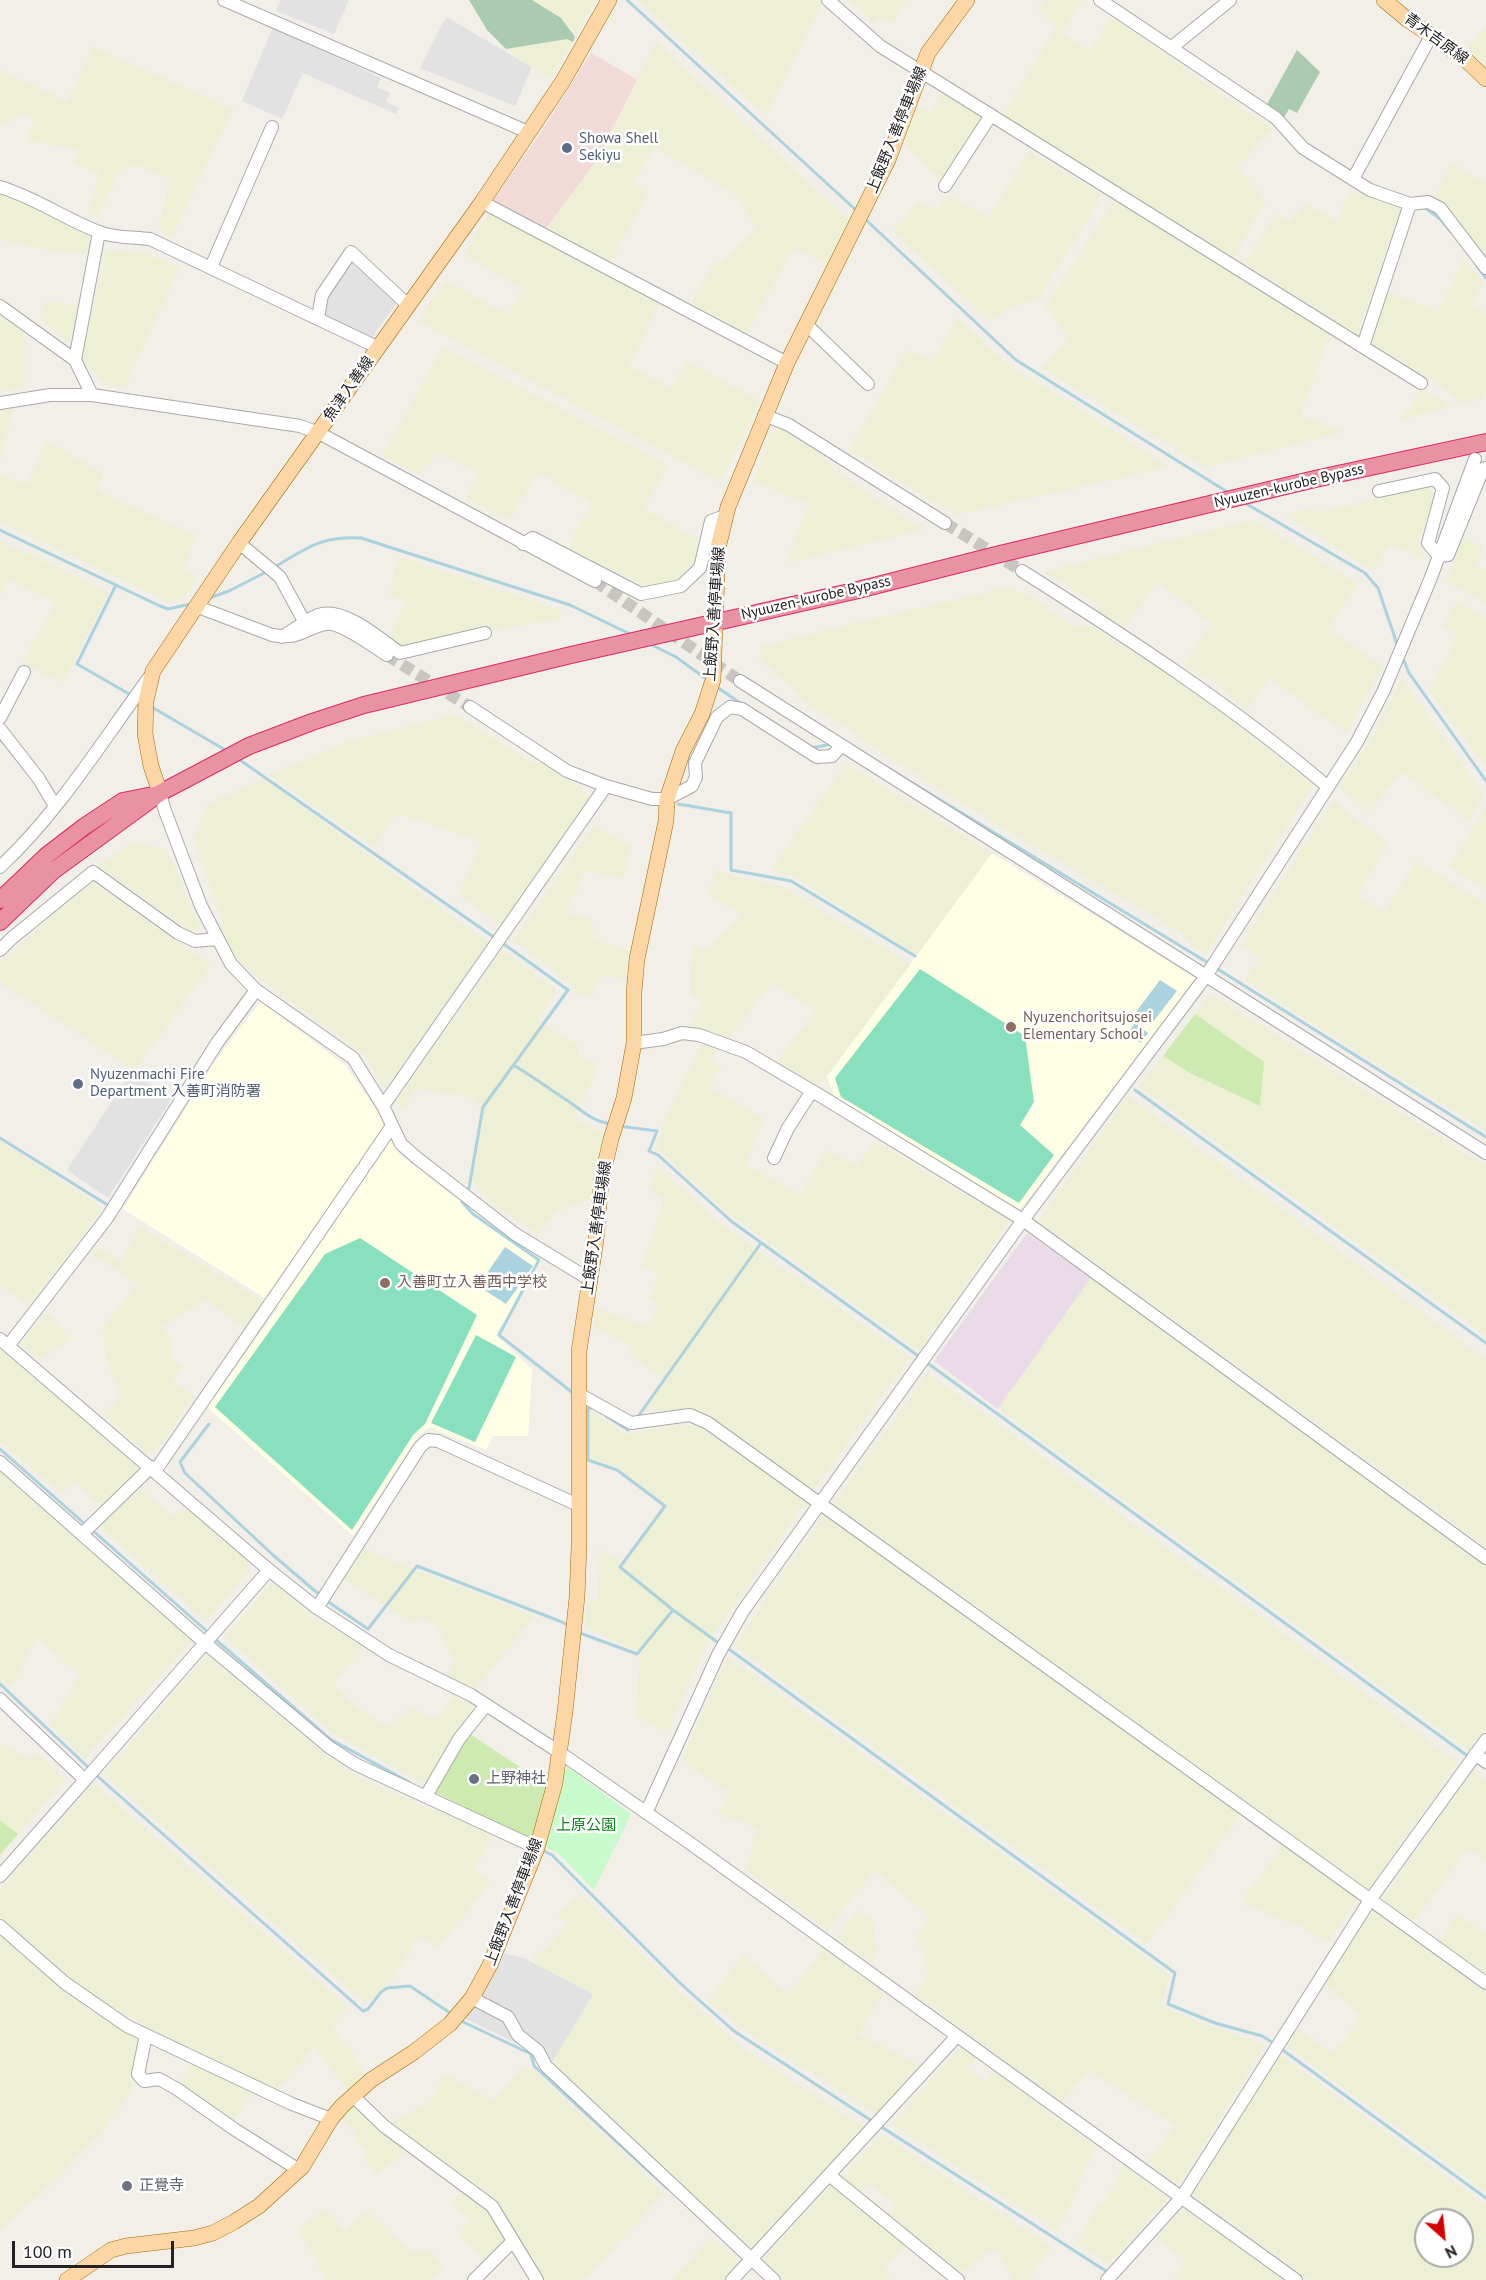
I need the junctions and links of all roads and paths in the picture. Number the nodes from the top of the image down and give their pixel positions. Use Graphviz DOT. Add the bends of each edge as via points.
graph roads {
  1 [pos="224,0"];
  2 [pos="609,0"];
  3 [pos="828,0"];
  4 [pos="967,0"];
  5 [pos="1100,0"];
  6 [pos="1230,0"];
  7 [pos="1384,0"];
  8 [pos="1431,36"];
  9 [pos="1171,48"];
  10 [pos="920,71"];
  11 [pos="1486,79"];
  12 [pos="991,115"];
  13 [pos="272,126"];
  14 [pos="528,132"];
  15 [pos="1353,179"];
  16 [pos="945,186"];
  17 [pos="0,187"];
  18 [pos="482,202"];
  19 [pos="1410,204"];
  20 [pos="99,232"];
  21 [pos="211,267"];
  22 [pos="1486,268"];
  23 [pos="0,306"];
  24 [pos="409,306"];
  25 [pos="318,318"];
  26 [pos="807,325"];
  27 [pos="1363,346"];
  28 [pos="379,348"];
  29 [pos="75,360"];
  30 [pos="787,363"];
  31 [pos="1421,383"];
  32 [pos="868,384"];
  33 [pos="92,395"];
  34 [pos="0,403"];
  35 [pos="764,415"];
  36 [pos="319,433"];
  37 [pos="1486,442"];
  38 [pos="1475,459"];
  39 [pos="1486,468"];
  40 [pos="1379,491"];
  41 [pos="725,516"];
  42 [pos="945,523"];
  43 [pos="239,543"];
  44 [pos="523,544"];
  45 [pos="1439,556"];
  46 [pos="1022,572"];
  47 [pos="595,580"];
  48 [pos="198,607"];
  49 [pos="714,622"];
  50 [pos="305,623"];
  51 [pos="485,633"];
  52 [pos="282,637"];
  53 [pos="387,655"];
  54 [pos="24,672"];
  55 [pos="153,672"];
  56 [pos="740,681"];
  57 [pos="471,707"];
  58 [pos="0,717"];
  59 [pos="0,729"];
  60 [pos="842,746"];
  61 [pos="606,786"];
  62 [pos="1328,787"];
  63 [pos="160,793"];
  64 [pos="667,799"];
  65 [pos="56,806"];
  66 [pos="0,867"];
  67 [pos="0,900"];
  68 [pos="0,922"];
  69 [pos="217,939"];
  70 [pos="0,950"];
  71 [pos="1206,976"];
  72 [pos="256,990"];
  73 [pos="634,1043"];
  74 [pos="812,1091"];
  75 [pos="383,1106"];
  76 [pos="392,1126"];
  77 [pos="1486,1153"];
  78 [pos="774,1158"];
  79 [pos="1023,1220"];
  80 [pos="589,1279"];
  81 [pos="4,1342"];
  82 [pos="579,1394"];
  83 [pos="0,1462"];
  84 [pos="153,1469"];
  85 [pos="578,1504"];
  86 [pos="819,1504"];
  87 [pos="82,1534"];
  88 [pos="1486,1558"];
  89 [pos="269,1570"];
  90 [pos="317,1608"];
  91 [pos="205,1643"];
  92 [pos="0,1699"];
  93 [pos="486,1705"];
  94 [pos="1486,1740"];
  95 [pos="559,1752"];
  96 [pos="1481,1758"];
  97 [pos="85,1780"];
  98 [pos="426,1796"];
  99 [pos="646,1813"];
  100 [pos="537,1848"];
  101 [pos="0,1876"];
  102 [pos="1370,1900"];
  103 [pos="0,1926"];
  104 [pos="1486,1983"];
  105 [pos="472,1998"];
  106 [pos="146,2035"];
  107 [pos="957,2036"];
  108 [pos="353,2096"];
  109 [pos="331,2119"];
  110 [pos="299,2170"];
  111 [pos="829,2175"];
  112 [pos="1182,2196"];
  113 [pos="513,2241"];
  114 [pos="751,2259"];
  115 [pos="67,2280"];
  116 [pos="474,2280"];
  117 [pos="537,2280"];
  118 [pos="732,2280"];
  119 [pos="774,2280"];
  120 [pos="958,2280"];
  121 [pos="1107,2280"];
  122 [pos="1296,2280"];
  1 -- 14 [label="street"];
  2 -- 14 [label="main road, 魚津入善線" via="563,81"];
  3 -- 10 [label="street" via="880,46"];
  4 -- 10 [label="main road, 上飯野入善停車場線" via="928,53"];
  5 -- 9 [label="street"];
  6 -- 9 [label="street"];
  7 -- 8 [label="main road, 青木吉原線"];
  8 -- 11 [label="main road, 青木吉原線"];
  8 -- 15 [label="street"];
  9 -- 15 [label="street" via="1276,118 1303,148"];
  10 -- 12 [label="street"];
  10 -- 26 [label="main road, 上飯野入善停車場線" via="888,160"];
  12 -- 16 [label="street"];
  12 -- 27 [label="street"];
  13 -- 21 [label="street"];
  14 -- 18 [label="main road, 魚津入善線"];
  15 -- 19 [label="street" via="1370,190"];
  17 -- 20 [label="street" via="26,195"];
  18 -- 24 [label="main road, 魚津入善線"];
  18 -- 30 [label="street"];
  19 -- 22 [label="street" via="1428,202 1440,208"];
  19 -- 27 [label="street"];
  20 -- 21 [label="street" via="150,239"];
  20 -- 29 [label="street"];
  21 -- 25 [label="street"];
  23 -- 29 [label="street"];
  24 -- 25 [label="street" via="351,252 322,295"];
  24 -- 28 [label="main road, 魚津入善線"];
  25 -- 28 [label="street"];
  26 -- 30 [label="main road, 上飯野入善停車場線"];
  26 -- 32 [label="street"];
  27 -- 31 [label="street"];
  28 -- 36 [label="main road, 魚津入善線"];
  29 -- 33 [label="street"];
  30 -- 35 [label="main road, 上飯野入善停車場線"];
  33 -- 34 [label="street" via="50,395"];
  33 -- 36 [label="street" via="300,426"];
  35 -- 41 [label="main road, 上飯野入善停車場線"];
  35 -- 42 [label="street" via="789,425"];
  36 -- 43 [label="main road, 魚津入善線"];
  36 -- 44 [label="street"];
  37 -- 49 [label="highway, Nyuuzen-kurobe Bypass"];
  38 -- 45 [label="street"];
  39 -- 45 [label="street" via="1449,555"];
  40 -- 45 [label="street" via="1435,478 1443,488 1428,543"];
  41 -- 44 [label="street" via="711,521 700,568 681,586 641,594 533,538"];
  41 -- 49 [label="main road, 上飯野入善停車場線" via="718,548"];
  43 -- 48 [label="main road, 魚津入善線"];
  43 -- 50 [label="street" via="279,577"];
  44 -- 47 [label="street"];
  45 -- 62 [label="street" via="1384,690"];
  46 -- 62 [label="street" via="1210,694"];
  48 -- 52 [label="street"];
  48 -- 55 [label="main road, 魚津入善線"];
  49 -- 63 [label="highway, Nyuuzen-kurobe Bypass" via="364,705 249,746"];
  49 -- 64 [label="main road, 上飯野入善停車場線" via="713,680"];
  50 -- 51 [label="street" via="332,613 348,617 400,653"];
  50 -- 52 [label="street"];
  52 -- 53 [label="street" via="328,623"];
  54 -- 58 [label="street"];
  55 -- 63 [label="main road, 魚津入善線" via="146,701 145,734 150,766"];
  55 -- 65 [label="street"];
  56 -- 60 [label="street"];
  57 -- 61 [label="street" via="567,771"];
  59 -- 65 [label="street"];
  60 -- 64 [label="street" via="832,756 817,757 742,709 730,707 717,717 695,763 692,786"];
  60 -- 71 [label="street"];
  61 -- 64 [label="street" via="652,799"];
  61 -- 75 [label="street"];
  62 -- 71 [label="street"];
  63 -- 67 [label="highway" via="113,807 46,856"];
  63 -- 68 [label="highway" via="53,871"];
  63 -- 69 [label="street"];
  64 -- 73 [label="main road, 上飯野入善停車場線" via="637,959"];
  65 -- 66 [label="street"];
  69 -- 70 [label="street" via="195,941 178,933 93,872"];
  69 -- 72 [label="street" via="231,964"];
  71 -- 77 [label="street"];
  71 -- 79 [label="street"];
  72 -- 75 [label="street" via="353,1058"];
  72 -- 81 [label="street" via="217,1043 108,1218"];
  73 -- 74 [label="street" via="682,1033 699,1035 746,1052"];
  73 -- 80 [label="main road, 上飯野入善停車場線" via="601,1182"];
  74 -- 78 [label="street"];
  74 -- 79 [label="street"];
  75 -- 76 [label="street"];
  76 -- 80 [label="street" via="401,1144 417,1158 515,1234"];
  76 -- 84 [label="street"];
  79 -- 86 [label="street"];
  79 -- 88 [label="street"];
  80 -- 82 [label="main road, 上飯野入善停車場線" via="579,1351"];
  81 -- 84 [label="street"];
  82 -- 85 [label="main road, 上飯野入善停車場線"];
  82 -- 86 [label="street" via="631,1423 690,1415 708,1423"];
  83 -- 87 [label="street"];
  84 -- 87 [label="street"];
  84 -- 89 [label="street"];
  85 -- 90 [label="street" via="438,1441 428,1440"];
  85 -- 95 [label="main road, 上飯野入善停車場線" via="577,1597"];
  86 -- 99 [label="street" via="742,1611"];
  86 -- 102 [label="street"];
  87 -- 91 [label="street"];
  89 -- 90 [label="street"];
  89 -- 91 [label="street"];
  90 -- 93 [label="street" via="389,1655"];
  91 -- 97 [label="street"];
  91 -- 98 [label="street" via="329,1747 355,1764"];
  92 -- 97 [label="street"];
  93 -- 95 [label="street"];
  93 -- 98 [label="street" via="459,1739"];
  94 -- 96 [label="street"];
  95 -- 99 [label="street"];
  95 -- 100 [label="main road, 上飯野入善停車場線" via="555,1783"];
  96 -- 102 [label="street"];
  97 -- 101 [label="street"];
  98 -- 100 [label="street"];
  99 -- 107 [label="street"];
  100 -- 105 [label="main road, 上飯野入善停車場線" via="490,1965"];
  102 -- 104 [label="street"];
  102 -- 112 [label="street"];
  103 -- 106 [label="street" via="65,1983"];
  105 -- 108 [label="main road, 上飯野入善停車場線" via="450,2024"];
  105 -- 114 [label="street" via="508,2017 518,2035 538,2051 546,2066"];
  106 -- 109 [label="street"];
  106 -- 110 [label="street" via="138,2074 144,2081 159,2079 177,2088"];
  107 -- 111 [label="street"];
  107 -- 112 [label="street"];
  108 -- 109 [label="main road, 上飯野入善停車場線"];
  108 -- 113 [label="street" via="384,2126 492,2206"];
  109 -- 110 [label="main road, 上飯野入善停車場線"];
  110 -- 115 [label="main road, 上飯野入善停車場線" via="245,2216 213,2233 111,2250"];
  111 -- 114 [label="street"];
  111 -- 120 [label="street"];
  112 -- 121 [label="street"];
  112 -- 122 [label="street"];
  113 -- 116 [label="street"];
  113 -- 117 [label="street"];
  114 -- 118 [label="street"];
  114 -- 119 [label="street"];
}
